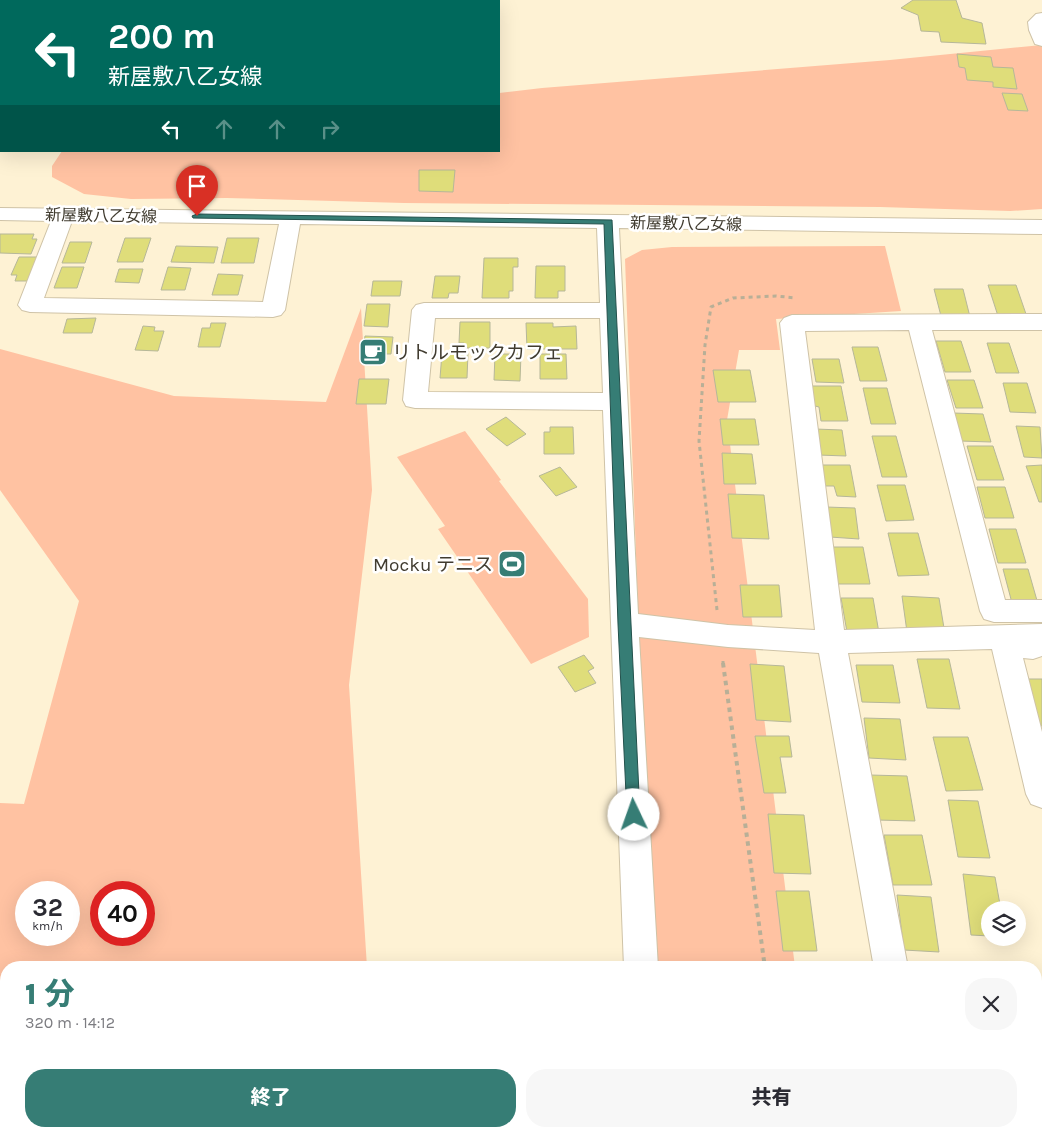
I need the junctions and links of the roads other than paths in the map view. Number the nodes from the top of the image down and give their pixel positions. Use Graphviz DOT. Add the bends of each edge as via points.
graph roads {
  1 [pos="1042,18"];
  2 [pos="1042,40"];
  3 [pos="0,214"];
  4 [pos="64,215"];
  5 [pos="291,217"];
  6 [pos="608,222"];
  7 [pos="1042,227"];
  8 [pos="611,311"];
  9 [pos="918,321"];
  10 [pos="1042,322"];
  11 [pos="615,402"];
  12 [pos="1042,611"];
  13 [pos="624,624"];
  14 [pos="1042,635"];
  15 [pos="831,642"];
  16 [pos="1042,648"];
  17 [pos="1042,794"];
  18 [pos="641,961"];
  19 [pos="890,961"];
  1 -- 2 [label="street" via="1037,22"];
  3 -- 4 [label="street, 新屋敷八乙女線"];
  4 -- 5 [label="street, 新屋敷八乙女線"];
  4 -- 5 [label="street" via="30,305 273,310"];
  5 -- 6 [label="street, 新屋敷八乙女線"];
  6 -- 7 [label="street, 新屋敷八乙女線"];
  6 -- 8 [label="street"];
  8 -- 11 [label="street"];
  8 -- 11 [label="street" via="424,310 416,400"];
  9 -- 10 [label="street"];
  9 -- 12 [label="street" via="994,611"];
  9 -- 15 [label="street" via="792,323"];
  11 -- 13 [label="street"];
  13 -- 15 [label="street" via="720,636"];
  13 -- 18 [label="street"];
  14 -- 15 [label="street"];
  15 -- 19 [label="street"];
  16 -- 17 [label="street" via="1006,646"];
}
